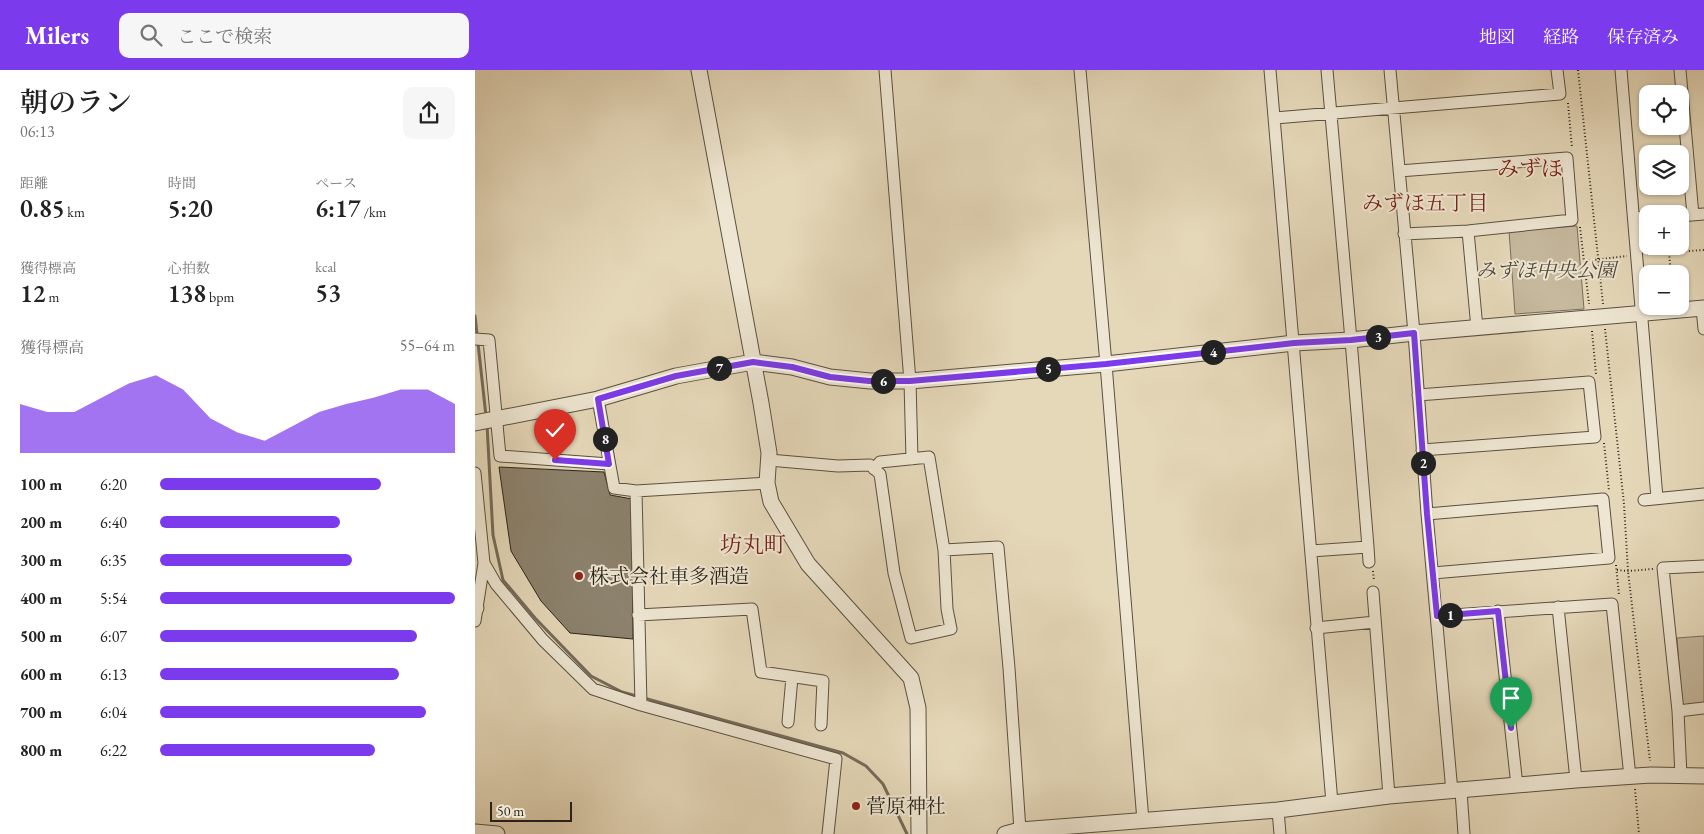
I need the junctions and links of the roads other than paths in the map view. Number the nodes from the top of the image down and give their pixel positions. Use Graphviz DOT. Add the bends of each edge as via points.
graph roads {
  1 [pos="699,70"];
  2 [pos="885,70"];
  3 [pos="1081,70"];
  4 [pos="1270,70"];
  5 [pos="1327,70"];
  6 [pos="1390,70"];
  7 [pos="1557,70"];
  8 [pos="1621,70"];
  9 [pos="1680,70"];
  10 [pos="1393,107"];
  11 [pos="1331,114"];
  12 [pos="1275,118"];
  13 [pos="1399,171"];
  14 [pos="1698,214"];
  15 [pos="1634,218"];
  16 [pos="1639,218"];
  17 [pos="1468,231"];
  18 [pos="1404,234"];
  19 [pos="1639,290"];
  20 [pos="1703,308"];
  21 [pos="1689,309"];
  22 [pos="1639,313"];
  23 [pos="1641,315"];
  24 [pos="1477,328"];
  25 [pos="1704,329"];
  26 [pos="1414,333"];
  27 [pos="479,339"];
  28 [pos="1351,340"];
  29 [pos="1294,343"];
  30 [pos="753,362"];
  31 [pos="1106,364"];
  32 [pos="910,381"];
  33 [pos="1418,395"];
  34 [pos="598,399"];
  35 [pos="485,422"];
  36 [pos="1422,450"];
  37 [pos="912,458"];
  38 [pos="769,460"];
  39 [pos="609,464"];
  40 [pos="874,469"];
  41 [pos="475,473"];
  42 [pos="767,483"];
  43 [pos="636,492"];
  44 [pos="1704,494"];
  45 [pos="1657,498"];
  46 [pos="1644,500"];
  47 [pos="1427,514"];
  48 [pos="1368,547"];
  49 [pos="944,550"];
  50 [pos="1311,551"];
  51 [pos="1369,562"];
  52 [pos="484,563"];
  53 [pos="1704,566"];
  54 [pos="1433,573"];
  55 [pos="1373,592"];
  56 [pos="1557,607"];
  57 [pos="1498,611"];
  58 [pos="475,613"];
  59 [pos="638,615"];
  60 [pos="1437,616"];
  61 [pos="1375,622"];
  62 [pos="1317,628"];
  63 [pos="792,677"];
  64 [pos="641,700"];
  65 [pos="1704,708"];
  66 [pos="1678,711"];
  67 [pos="788,722"];
  68 [pos="821,725"];
  69 [pos="1632,776"];
  70 [pos="1681,776"];
  71 [pos="1704,776"];
  72 [pos="1576,780"];
  73 [pos="1517,786"];
  74 [pos="1457,791"];
  75 [pos="1389,796"];
  76 [pos="1332,803"];
  77 [pos="1278,810"];
  78 [pos="1143,821"];
  79 [pos="1103,829"];
  80 [pos="1020,830"];
  81 [pos="475,832"];
  82 [pos="497,834"];
  83 [pos="828,834"];
  84 [pos="919,834"];
  85 [pos="1005,834"];
  86 [pos="1280,834"];
  87 [pos="1464,834"];
  1 -- 30 [label="street"];
  2 -- 32 [label="street"];
  3 -- 31 [label="street"];
  4 -- 12 [label="street"];
  5 -- 11 [label="street"];
  6 -- 10 [label="street"];
  7 -- 10 [label="street" via="1560,94"];
  8 -- 15 [label="street"];
  9 -- 14 [label="street"];
  10 -- 11 [label="street"];
  10 -- 13 [label="street"];
  11 -- 12 [label="street"];
  11 -- 28 [label="street"];
  12 -- 29 [label="street"];
  13 -- 17 [label="street" via="1567,158 1572,220"];
  13 -- 18 [label="street"];
  15 -- 16 [label="street"];
  15 -- 19 [label="street"];
  17 -- 18 [label="street"];
  17 -- 24 [label="street"];
  18 -- 26 [label="street"];
  20 -- 21 [label="street"];
  20 -- 25 [label="street"];
  22 -- 24 [label="street"];
  23 -- 45 [label="street"];
  24 -- 26 [label="street"];
  26 -- 28 [label="street"];
  26 -- 33 [label="street"];
  27 -- 35 [label="street" via="489,340"];
  28 -- 29 [label="street"];
  28 -- 48 [label="street"];
  29 -- 31 [label="street"];
  29 -- 50 [label="street"];
  30 -- 32 [label="street" via="792,367 830,377"];
  30 -- 34 [label="street" via="676,376"];
  30 -- 38 [label="street"];
  31 -- 32 [label="street"];
  31 -- 78 [label="street"];
  32 -- 37 [label="street"];
  33 -- 36 [label="street"];
  33 -- 36 [label="street" via="1589,382 1595,437"];
  34 -- 35 [label="street"];
  34 -- 39 [label="street"];
  35 -- 39 [label="street" via="500,456"];
  36 -- 47 [label="street"];
  37 -- 40 [label="street" via="880,462"];
  37 -- 49 [label="street" via="929,457"];
  38 -- 40 [label="street" via="838,466 870,465"];
  38 -- 42 [label="street"];
  39 -- 43 [label="street" via="614,488"];
  40 -- 49 [label="street" via="879,474 894,573 911,638 951,629"];
  41 -- 52 [label="street"];
  42 -- 43 [label="street"];
  42 -- 84 [label="street" via="771,502 808,564 911,678 918,708"];
  43 -- 59 [label="street"];
  44 -- 45 [label="street"];
  45 -- 46 [label="street"];
  47 -- 54 [label="street"];
  47 -- 54 [label="street" via="1603,499 1609,558"];
  48 -- 50 [label="street"];
  48 -- 51 [label="street"];
  49 -- 80 [label="street" via="999,547"];
  50 -- 62 [label="street"];
  52 -- 58 [label="street"];
  52 -- 64 [label="street" via="496,584 543,640 593,690"];
  53 -- 66 [label="street" via="1663,568"];
  54 -- 60 [label="street"];
  55 -- 61 [label="street"];
  56 -- 57 [label="street"];
  56 -- 69 [label="street" via="1612,604"];
  56 -- 72 [label="street"];
  57 -- 60 [label="street"];
  57 -- 73 [label="street"];
  59 -- 63 [label="street" via="752,609 761,672"];
  59 -- 64 [label="street"];
  60 -- 74 [label="street"];
  61 -- 62 [label="street"];
  61 -- 75 [label="street"];
  62 -- 76 [label="street"];
  63 -- 67 [label="street"];
  63 -- 68 [label="street" via="823,681"];
  64 -- 83 [label="street" via="836,758"];
  65 -- 66 [label="street"];
  66 -- 70 [label="street"];
  69 -- 70 [label="street"];
  69 -- 72 [label="street"];
  70 -- 71 [label="street"];
  72 -- 73 [label="street"];
  73 -- 74 [label="street"];
  74 -- 75 [label="street"];
  74 -- 87 [label="street"];
  75 -- 76 [label="street"];
  76 -- 77 [label="street"];
  77 -- 78 [label="street"];
  77 -- 86 [label="street"];
  78 -- 79 [label="street"];
  79 -- 80 [label="street"];
  80 -- 85 [label="street"];
  81 -- 82 [label="street"];
}
